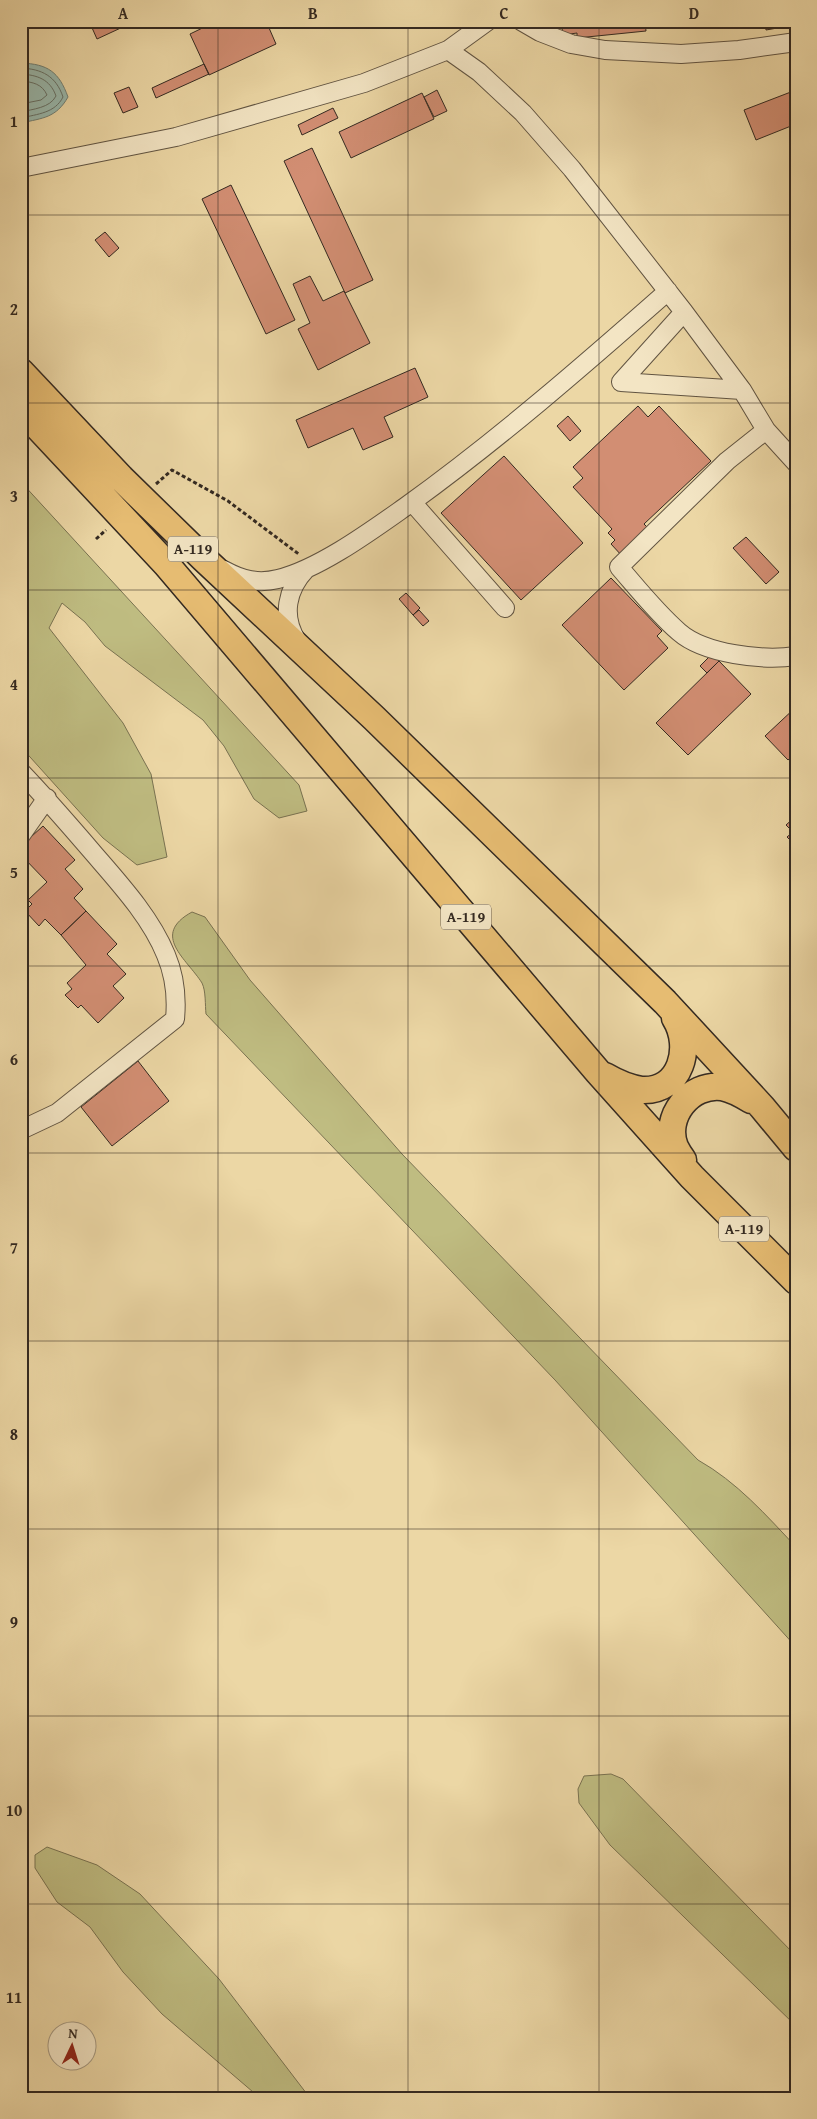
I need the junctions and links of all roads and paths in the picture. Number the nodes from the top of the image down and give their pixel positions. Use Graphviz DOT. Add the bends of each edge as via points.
graph roads {
  1 [pos="488,21"];
  2 [pos="521,21"];
  3 [pos="796,42"];
  4 [pos="448,50"];
  5 [pos="21,168"];
  6 [pos="668,291"];
  7 [pos="684,312"];
  8 [pos="21,372"];
  9 [pos="742,390"];
  10 [pos="21,409"];
  11 [pos="766,430"];
  12 [pos="796,463"];
  13 [pos="153,487"];
  14 [pos="412,502"];
  15 [pos="106,529"];
  16 [pos="96,539"];
  17 [pos="204,559"];
  18 [pos="311,566"];
  19 [pos="505,608"];
  20 [pos="304,653"];
  21 [pos="796,656"];
  22 [pos="21,772"];
  23 [pos="46,798"];
  24 [pos="21,835"];
  25 [pos="665,1002"];
  26 [pos="598,1072"];
  27 [pos="762,1107"];
  28 [pos="21,1130"];
  29 [pos="796,1148"];
  30 [pos="692,1177"];
  31 [pos="796,1281"];
  1 -- 4 [label="street"];
  2 -- 3 [label="street" via="571,44 605,50 681,54"];
  4 -- 5 [label="street" via="364,83 176,137"];
  4 -- 6 [label="street" via="480,72 523,112"];
  6 -- 7 [label="street"];
  6 -- 14 [label="street" via="546,398"];
  7 -- 9 [label="street"];
  7 -- 9 [label="street" via="621,382"];
  8 -- 17 [label="highway, А-119" via="121,478"];
  9 -- 11 [label="street"];
  10 -- 26 [label="highway, А-119" via="166,564"];
  11 -- 12 [label="street"];
  11 -- 21 [label="street" via="619,567 668,621 690,640 742,656"];
  13 -- 18 [label="path" via="172,470 228,501"];
  14 -- 18 [label="street" via="371,531"];
  14 -- 19 [label="street"];
  15 -- 16 [label="path"];
  17 -- 18 [label="street" via="247,581 276,579"];
  17 -- 20 [label="highway, А-119"];
  18 -- 20 [label="street" via="296,580 287,605 291,629"];
  20 -- 25 [label="highway, А-119"];
  22 -- 23 [label="street"];
  23 -- 24 [label="street"];
  23 -- 28 [label="street" via="121,885 153,929 172,971 176,1006 174,1019 57,1114"];
  25 -- 26 [label="highway" via="685,1040 684,1057 676,1074 662,1085 644,1090 622,1086"];
  25 -- 27 [label="highway, А-119"];
  26 -- 30 [label="highway, А-119"];
  27 -- 29 [label="highway, А-119"];
  27 -- 30 [label="highway" via="722,1087 699,1090 682,1102 673,1121 674,1146"];
  30 -- 31 [label="highway, А-119"];
}
